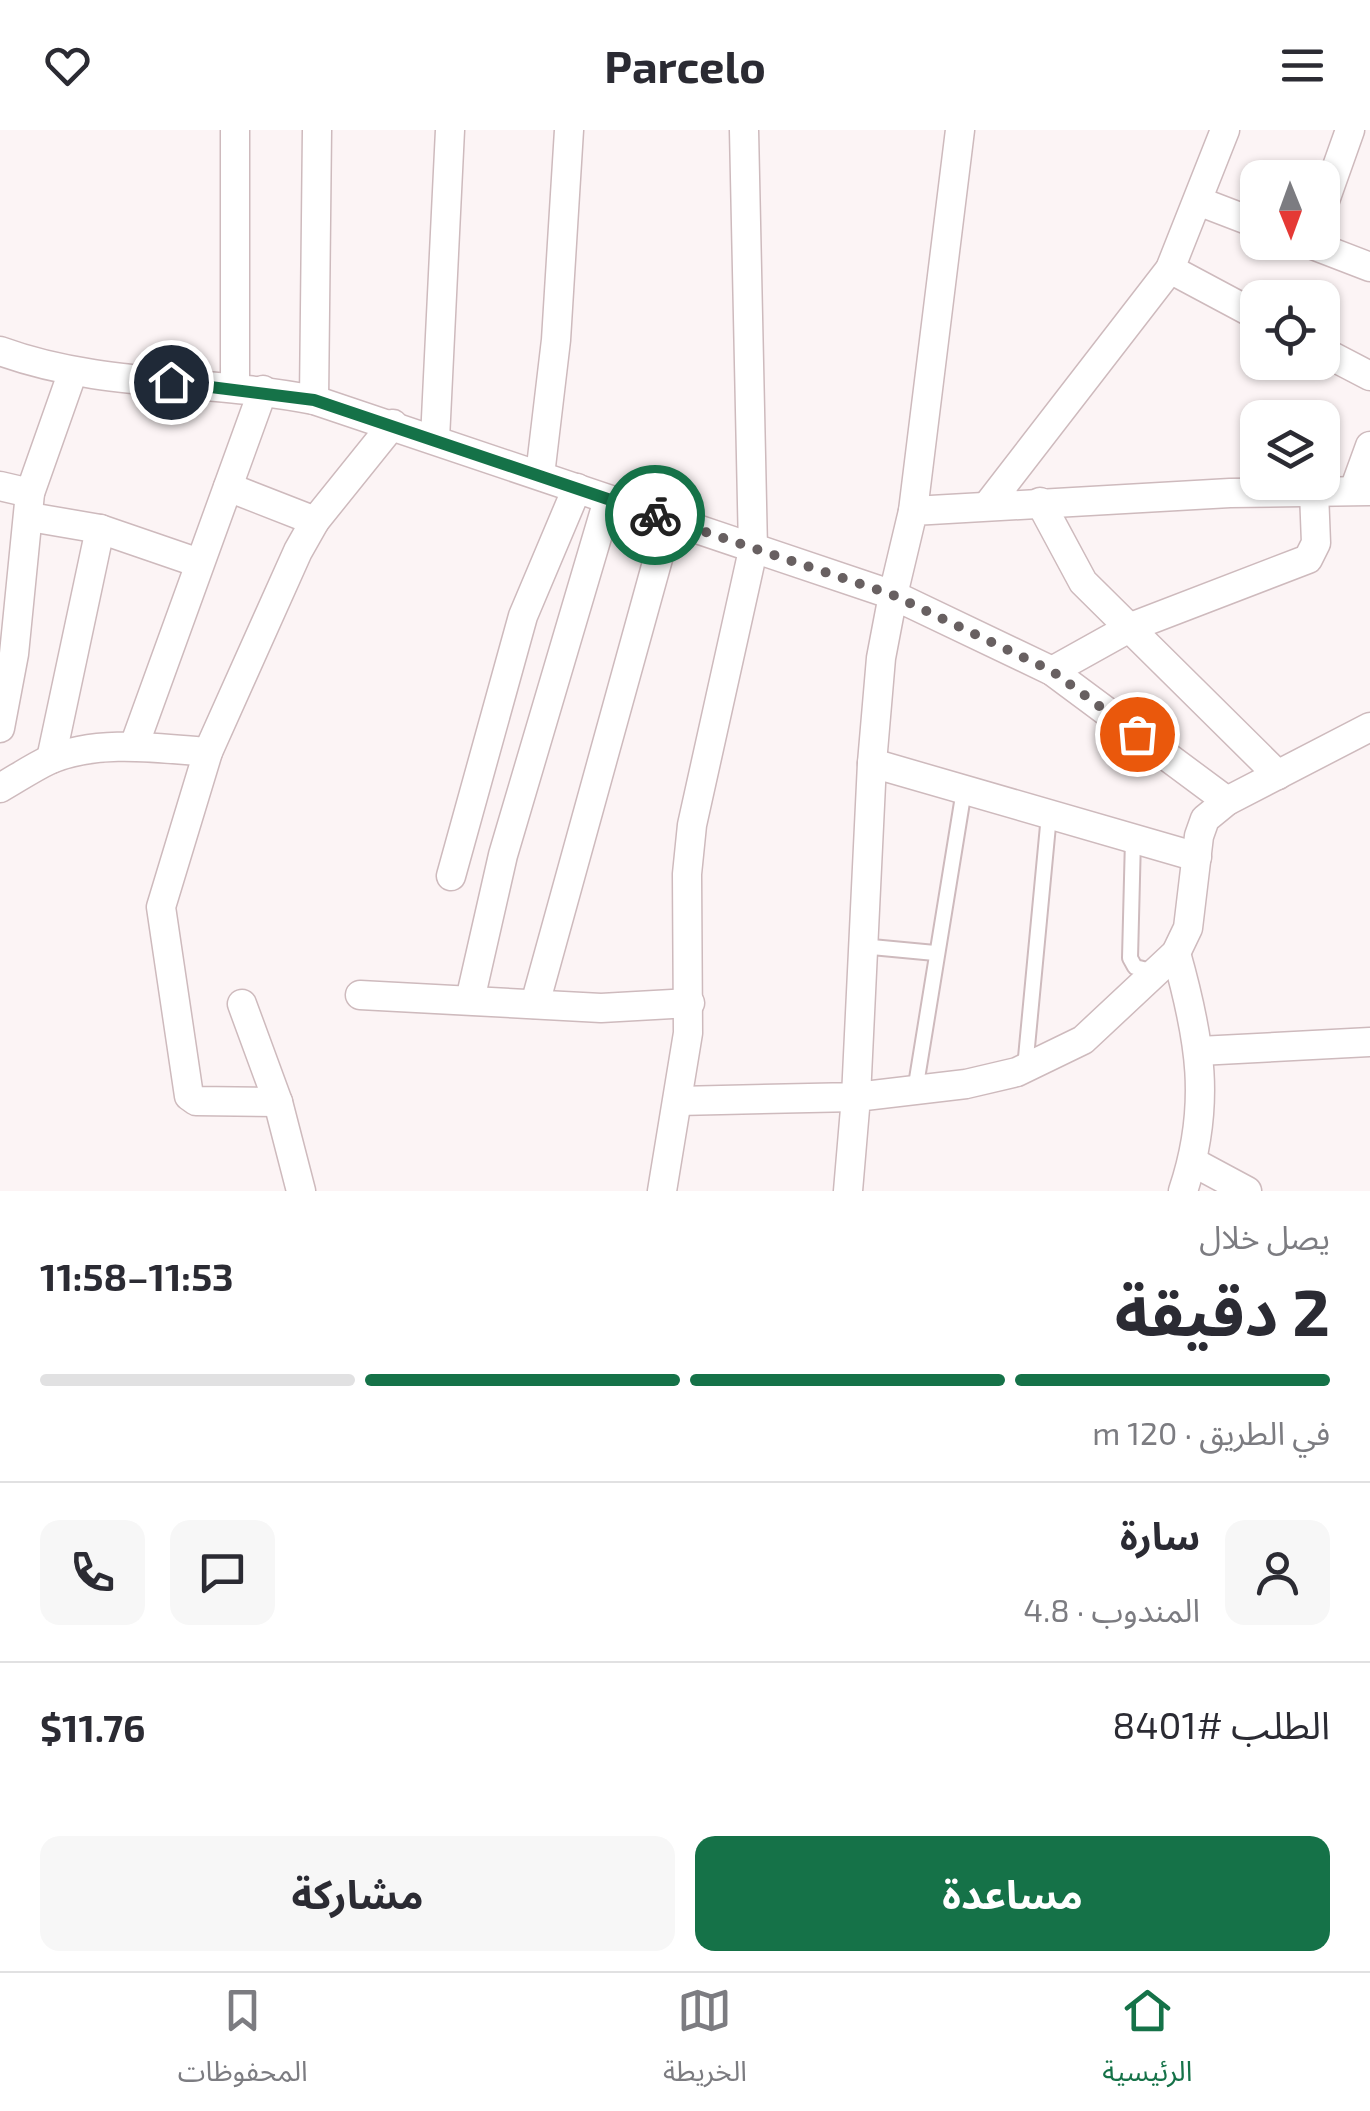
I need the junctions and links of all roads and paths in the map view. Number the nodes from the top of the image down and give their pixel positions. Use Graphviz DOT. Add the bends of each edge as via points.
graph roads {
  1 [pos="235,130"];
  2 [pos="317,130"];
  3 [pos="450,130"];
  4 [pos="569,130"];
  5 [pos="744,130"];
  6 [pos="960,130"];
  7 [pos="1224,130"];
  8 [pos="1350,130"];
  9 [pos="1339,160"];
  10 [pos="1198,201"];
  11 [pos="1240,217"];
  12 [pos="1340,255"];
  13 [pos="1370,267"];
  14 [pos="1170,270"];
  15 [pos="1240,307"];
  16 [pos="0,351"];
  17 [pos="1340,360"];
  18 [pos="72,374"];
  19 [pos="1370,376"];
  20 [pos="249,388"];
  21 [pos="314,400"];
  22 [pos="393,424"];
  23 [pos="435,439"];
  24 [pos="1370,446"];
  25 [pos="540,475"];
  26 [pos="0,486"];
  27 [pos="228,487"];
  28 [pos="577,488"];
  29 [pos="1362,490"];
  30 [pos="1240,495"];
  31 [pos="608,500"];
  32 [pos="1314,500"];
  33 [pos="1040,502"];
  34 [pos="30,505"];
  35 [pos="987,506"];
  36 [pos="913,511"];
  37 [pos="669,519"];
  38 [pos="316,522"];
  39 [pos="100,529"];
  40 [pos="753,550"];
  41 [pos="199,563"];
  42 [pos="893,595"];
  43 [pos="1131,628"];
  44 [pos="7,654"];
  45 [pos="1052,671"];
  46 [pos="1370,726"];
  47 [pos="0,728"];
  48 [pos="134,746"];
  49 [pos="208,752"];
  50 [pos="51,759"];
  51 [pos="872,763"];
  52 [pos="1278,775"];
  53 [pos="0,788"];
  54 [pos="964,790"];
  55 [pos="1227,801"];
  56 [pos="1050,815"];
  57 [pos="1133,839"];
  58 [pos="1198,857"];
  59 [pos="451,876"];
  60 [pos="861,946"];
  61 [pos="935,954"];
  62 [pos="1166,962"];
  63 [pos="360,995"];
  64 [pos="470,1000"];
  65 [pos="690,1003"];
  66 [pos="242,1004"];
  67 [pos="535,1004"];
  68 [pos="1370,1042"];
  69 [pos="1199,1051"];
  70 [pos="1025,1068"];
  71 [pos="915,1090"];
  72 [pos="856,1097"];
  73 [pos="678,1101"];
  74 [pos="278,1102"];
  75 [pos="1193,1162"];
  76 [pos="302,1191"];
  77 [pos="662,1191"];
  78 [pos="848,1191"];
  79 [pos="1183,1191"];
  80 [pos="1247,1191"];
  1 -- 20 [label="street"];
  2 -- 21 [label="street"];
  3 -- 23 [label="street"];
  4 -- 25 [label="street" via="558,322"];
  5 -- 40 [label="street"];
  6 -- 36 [label="street"];
  7 -- 10 [label="street"];
  8 -- 9 [label="street"];
  10 -- 11 [label="street"];
  10 -- 14 [label="street"];
  12 -- 13 [label="street"];
  14 -- 15 [label="street"];
  14 -- 35 [label="street"];
  16 -- 18 [label="street"];
  17 -- 19 [label="street"];
  18 -- 20 [label="street"];
  18 -- 34 [label="street"];
  20 -- 21 [label="street"];
  20 -- 27 [label="street"];
  21 -- 22 [label="street"];
  22 -- 23 [label="street"];
  22 -- 38 [label="street"];
  23 -- 25 [label="street"];
  24 -- 29 [label="street"];
  25 -- 28 [label="street"];
  26 -- 34 [label="street"];
  27 -- 38 [label="street"];
  27 -- 41 [label="street"];
  28 -- 31 [label="street"];
  28 -- 59 [label="street" via="522,616"];
  30 -- 33 [label="street"];
  31 -- 37 [label="street"];
  31 -- 64 [label="street" via="502,855"];
  32 -- 43 [label="street" via="1316,543 1308,559"];
  33 -- 35 [label="street"];
  33 -- 43 [label="street" via="1083,582"];
  34 -- 39 [label="street"];
  34 -- 44 [label="street"];
  35 -- 36 [label="street"];
  36 -- 42 [label="street"];
  37 -- 40 [label="street"];
  37 -- 67 [label="street"];
  38 -- 49 [label="street"];
  39 -- 41 [label="street"];
  39 -- 50 [label="street"];
  40 -- 42 [label="street"];
  40 -- 65 [label="street" via="692,825"];
  41 -- 48 [label="street"];
  42 -- 45 [label="street"];
  42 -- 51 [label="street"];
  43 -- 45 [label="street"];
  43 -- 52 [label="street"];
  44 -- 47 [label="street"];
  45 -- 55 [label="street"];
  46 -- 52 [label="street"];
  48 -- 49 [label="street"];
  48 -- 50 [label="street"];
  49 -- 74 [label="street" via="160,914 188,1096"];
  50 -- 53 [label="street"];
  51 -- 54 [label="street"];
  51 -- 60 [label="street"];
  52 -- 55 [label="street"];
  54 -- 56 [label="street"];
  54 -- 61 [label="lane"];
  55 -- 58 [label="street" via="1206,819"];
  56 -- 57 [label="street"];
  56 -- 70 [label="lane"];
  57 -- 58 [label="street"];
  57 -- 62 [label="lane" via="1130,958 1135,967"];
  58 -- 62 [label="street" via="1188,928"];
  60 -- 61 [label="lane"];
  60 -- 72 [label="street"];
  61 -- 71 [label="lane"];
  62 -- 69 [label="street"];
  62 -- 70 [label="street" via="1083,1040"];
  63 -- 64 [label="street"];
  64 -- 67 [label="street"];
  65 -- 67 [label="street"];
  65 -- 73 [label="street"];
  66 -- 74 [label="street"];
  68 -- 69 [label="street"];
  69 -- 75 [label="street" via="1202,1108"];
  70 -- 71 [label="street"];
  71 -- 72 [label="street"];
  72 -- 73 [label="street"];
  72 -- 78 [label="street"];
  73 -- 77 [label="street"];
  74 -- 76 [label="street"];
  75 -- 79 [label="street"];
  75 -- 80 [label="street"];
}
